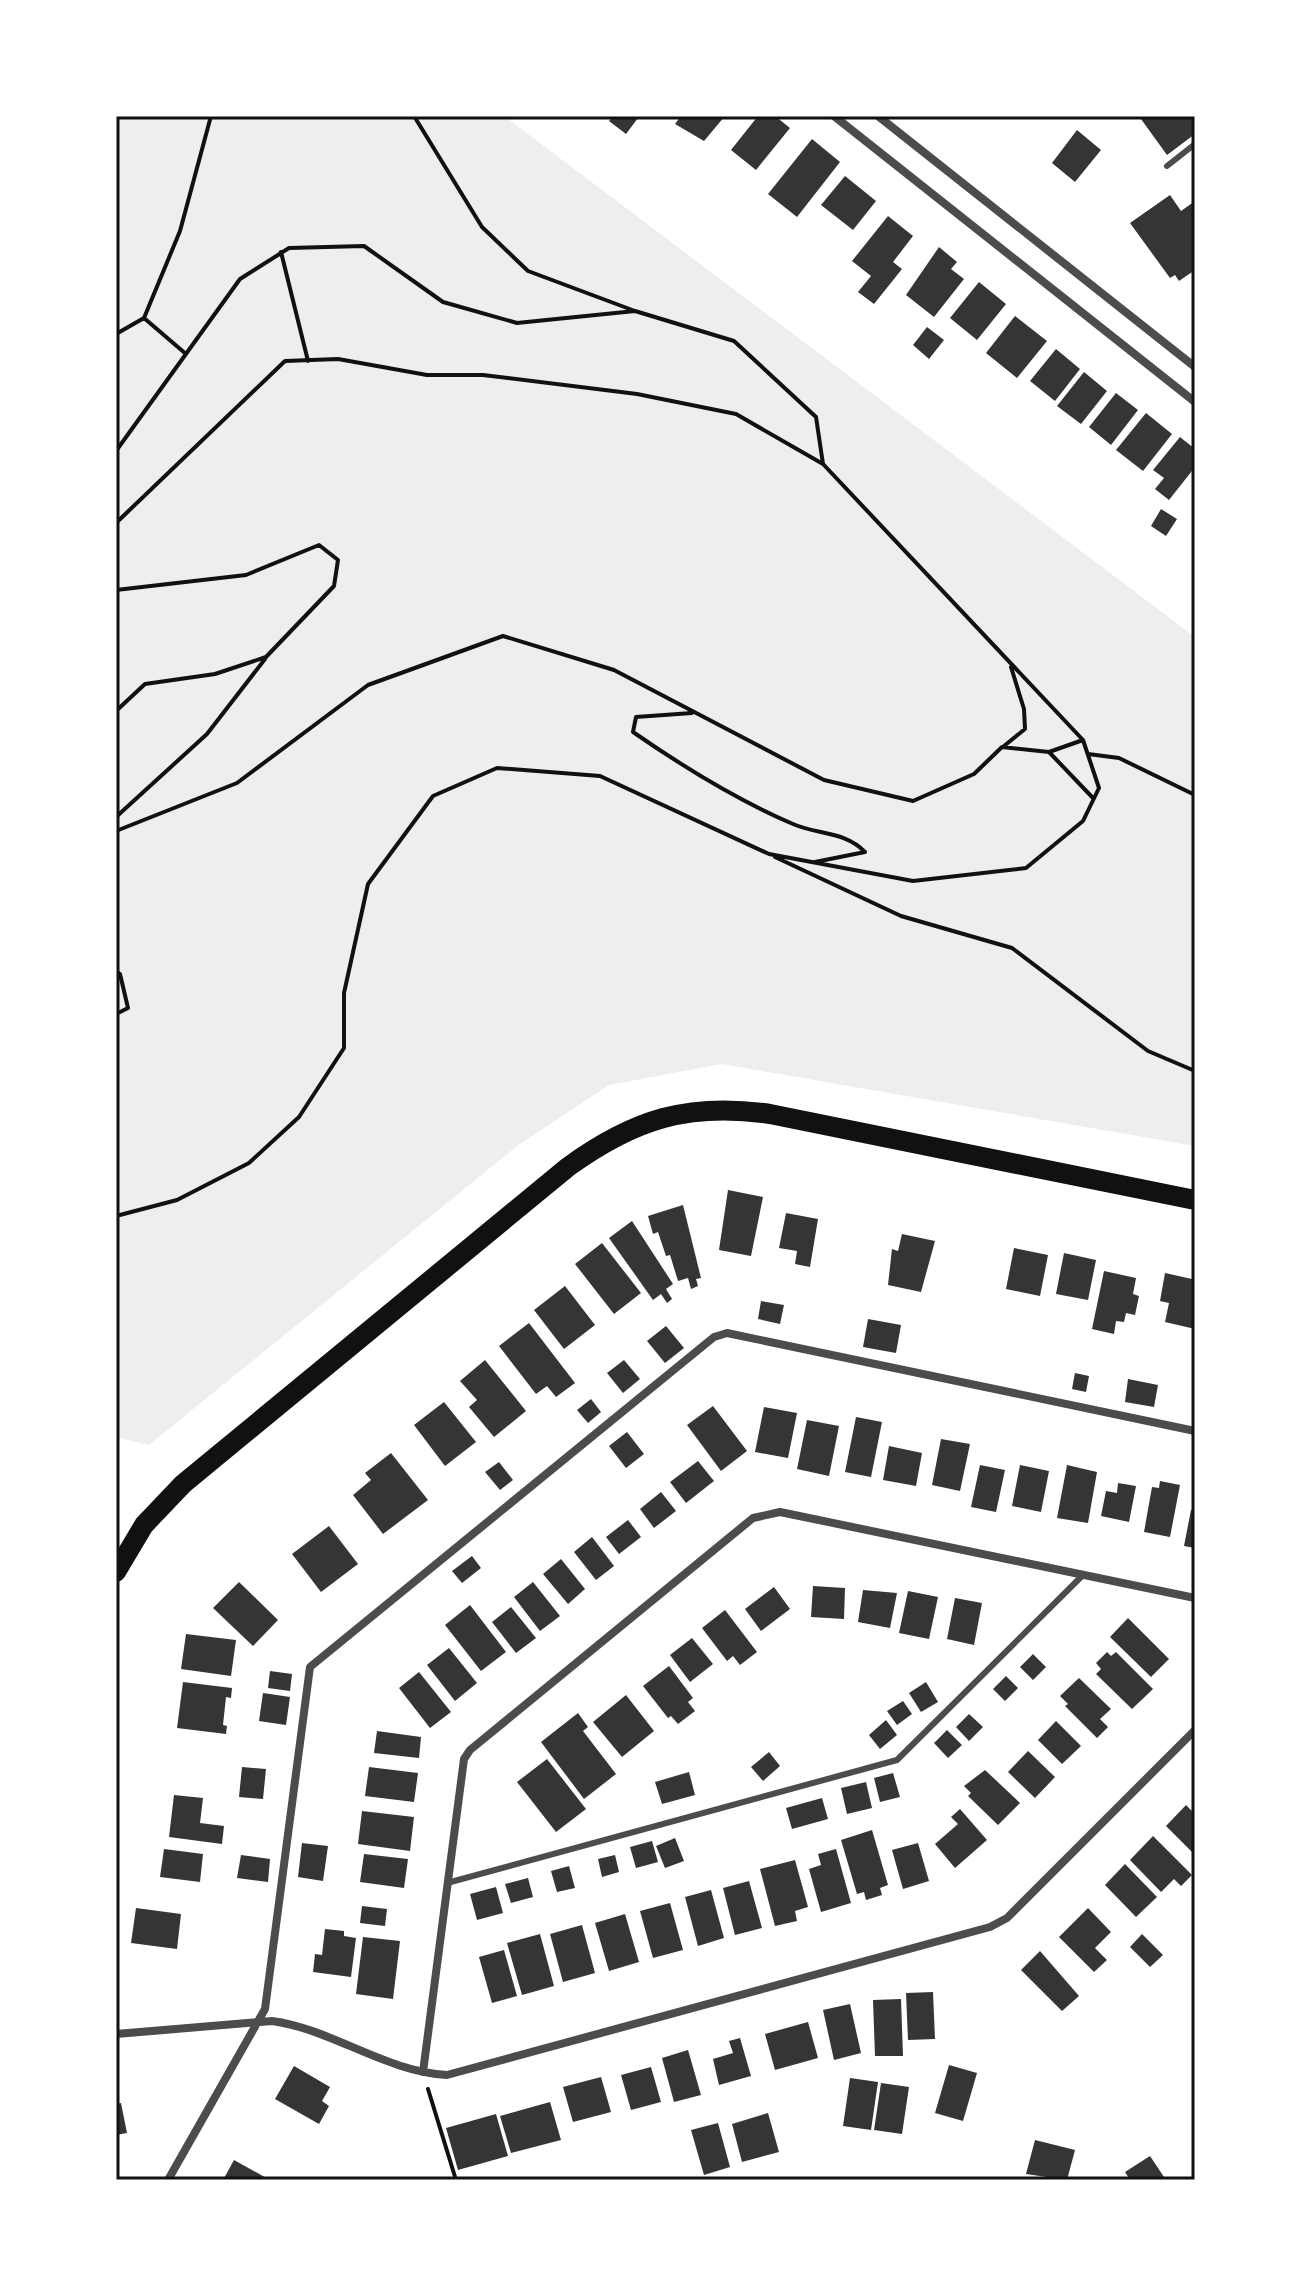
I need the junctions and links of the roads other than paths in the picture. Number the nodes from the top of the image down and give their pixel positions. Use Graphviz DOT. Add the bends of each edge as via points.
graph roads {
  1 [pos="834,116"];
  2 [pos="878,116"];
  3 [pos="1195,144"];
  4 [pos="1167,166"];
  5 [pos="1195,367"];
  6 [pos="1195,402"];
  7 [pos="1195,1200"];
  8 [pos="1195,1431"];
  9 [pos="116,1572"];
  10 [pos="1083,1575"];
  11 [pos="1195,1598"];
  12 [pos="1195,1730"];
  13 [pos="447,1883"];
  14 [pos="258,2022"];
  15 [pos="116,2034"];
  16 [pos="423,2072"];
  17 [pos="168,2180"];
  1 -- 6 [label="street"];
  2 -- 5 [label="street"];
  3 -- 4 [label="lane"];
  7 -- 9 [label="main road" via="770,1114 711,1110 655,1118 568,1167 183,1484 144,1525"];
  8 -- 14 [label="street" via="727,1333 714,1337 310,1667 265,2009"];
  10 -- 11 [label="street"];
  10 -- 13 [label="lane" via="897,1760"];
  10 -- 13 [label="street" via="780,1512 759,1515 470,1750 462,1769"];
  12 -- 16 [label="street" via="999,1923 457,2073"];
  13 -- 16 [label="street"];
  14 -- 15 [label="street"];
  14 -- 16 [label="street" via="296,2026"];
  14 -- 17 [label="street"];
}
